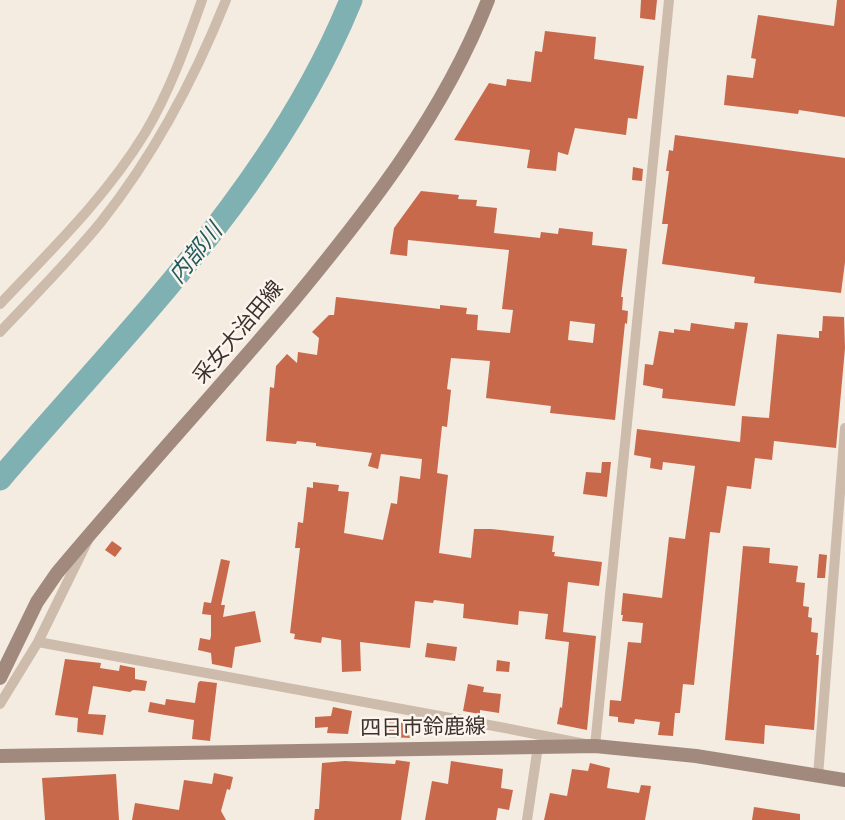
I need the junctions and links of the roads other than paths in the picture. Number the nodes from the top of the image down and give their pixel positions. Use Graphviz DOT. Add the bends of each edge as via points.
graph roads {
  1 [pos="202,0"];
  2 [pos="226,0"];
  3 [pos="488,0"];
  4 [pos="669,0"];
  5 [pos="0,304"];
  6 [pos="0,332"];
  7 [pos="845,428"];
  8 [pos="92,531"];
  9 [pos="38,642"];
  10 [pos="0,678"];
  11 [pos="0,704"];
  12 [pos="538,746"];
  13 [pos="595,746"];
  14 [pos="0,756"];
  15 [pos="818,776"];
  16 [pos="845,780"];
  17 [pos="527,820"];
  1 -- 5 [label="street" via="183,55 145,133 109,184"];
  2 -- 6 [label="street" via="189,87 145,162 100,224"];
  3 -- 8 [label="main road, 采女大治田線" via="453,78 376,197 255,347"];
  4 -- 13 [label="street"];
  7 -- 15 [label="street"];
  8 -- 9 [label="street"];
  8 -- 10 [label="main road, 采女大治田線" via="37,602"];
  9 -- 11 [label="street"];
  9 -- 13 [label="street"];
  12 -- 13 [label="main road, 四日市鈴鹿線"];
  12 -- 14 [label="main road, 四日市鈴鹿線"];
  12 -- 17 [label="street"];
  13 -- 15 [label="main road, 四日市鈴鹿線" via="696,756"];
  15 -- 16 [label="main road, 四日市鈴鹿線"];
}
